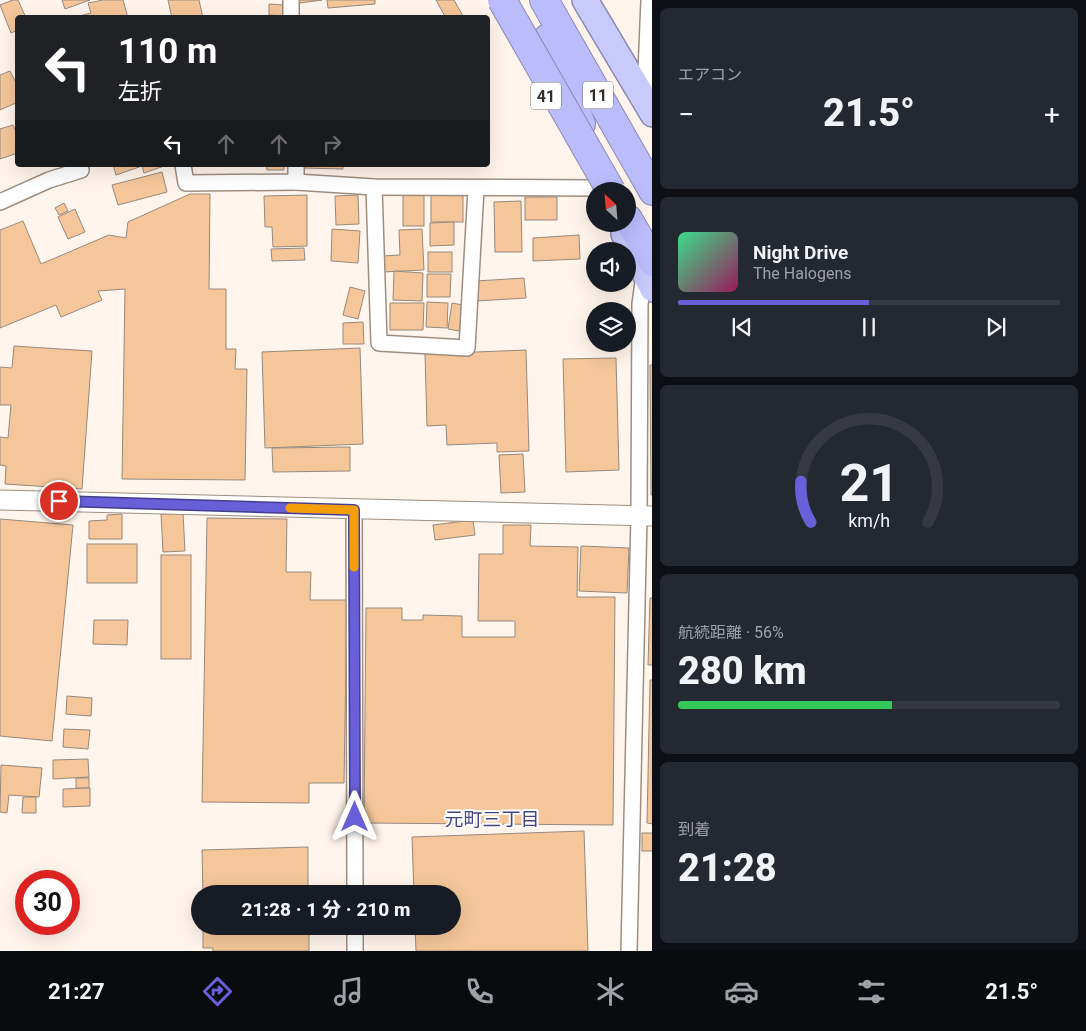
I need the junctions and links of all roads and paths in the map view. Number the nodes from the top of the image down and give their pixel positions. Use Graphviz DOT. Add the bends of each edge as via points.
graph roads {
  1 [pos="291,0"];
  2 [pos="491,0"];
  3 [pos="502,0"];
  4 [pos="528,0"];
  5 [pos="544,0"];
  6 [pos="585,0"];
  7 [pos="649,0"];
  8 [pos="291,15"];
  9 [pos="648,107"];
  10 [pos="183,167"];
  11 [pos="296,167"];
  12 [pos="81,170"];
  13 [pos="296,182"];
  14 [pos="599,182"];
  15 [pos="600,182"];
  16 [pos="601,182"];
  17 [pos="374,187"];
  18 [pos="476,189"];
  19 [pos="586,190"];
  20 [pos="652,191"];
  21 [pos="0,202"];
  22 [pos="623,232"];
  23 [pos="633,232"];
  24 [pos="649,276"];
  25 [pos="0,500"];
  26 [pos="354,510"];
  27 [pos="646,516"];
  28 [pos="355,885"];
  29 [pos="355,935"];
  30 [pos="355,951"];
  31 [pos="629,951"];
  1 -- 8 [label="street"];
  2 -- 14 [label="highway, 41"];
  3 -- 15 [label="highway, 11, bridge"];
  4 -- 16 [label="highway" via="554,50"];
  5 -- 20 [label="highway, 11"];
  6 -- 9 [label="highway"];
  7 -- 9 [label="street"];
  10 -- 13 [label="street" via="186,183"];
  11 -- 13 [label="street"];
  12 -- 21 [label="street"];
  13 -- 17 [label="street"];
  17 -- 18 [label="street"];
  17 -- 18 [label="street" via="379,343 467,348"];
  18 -- 19 [label="street"];
  22 -- 24 [label="highway"];
  23 -- 24 [label="highway"];
  24 -- 27 [label="street" via="640,304"];
  25 -- 26 [label="street"];
  26 -- 27 [label="street"];
  26 -- 28 [label="street"];
  27 -- 31 [label="street"];
  29 -- 30 [label="street"];
}
